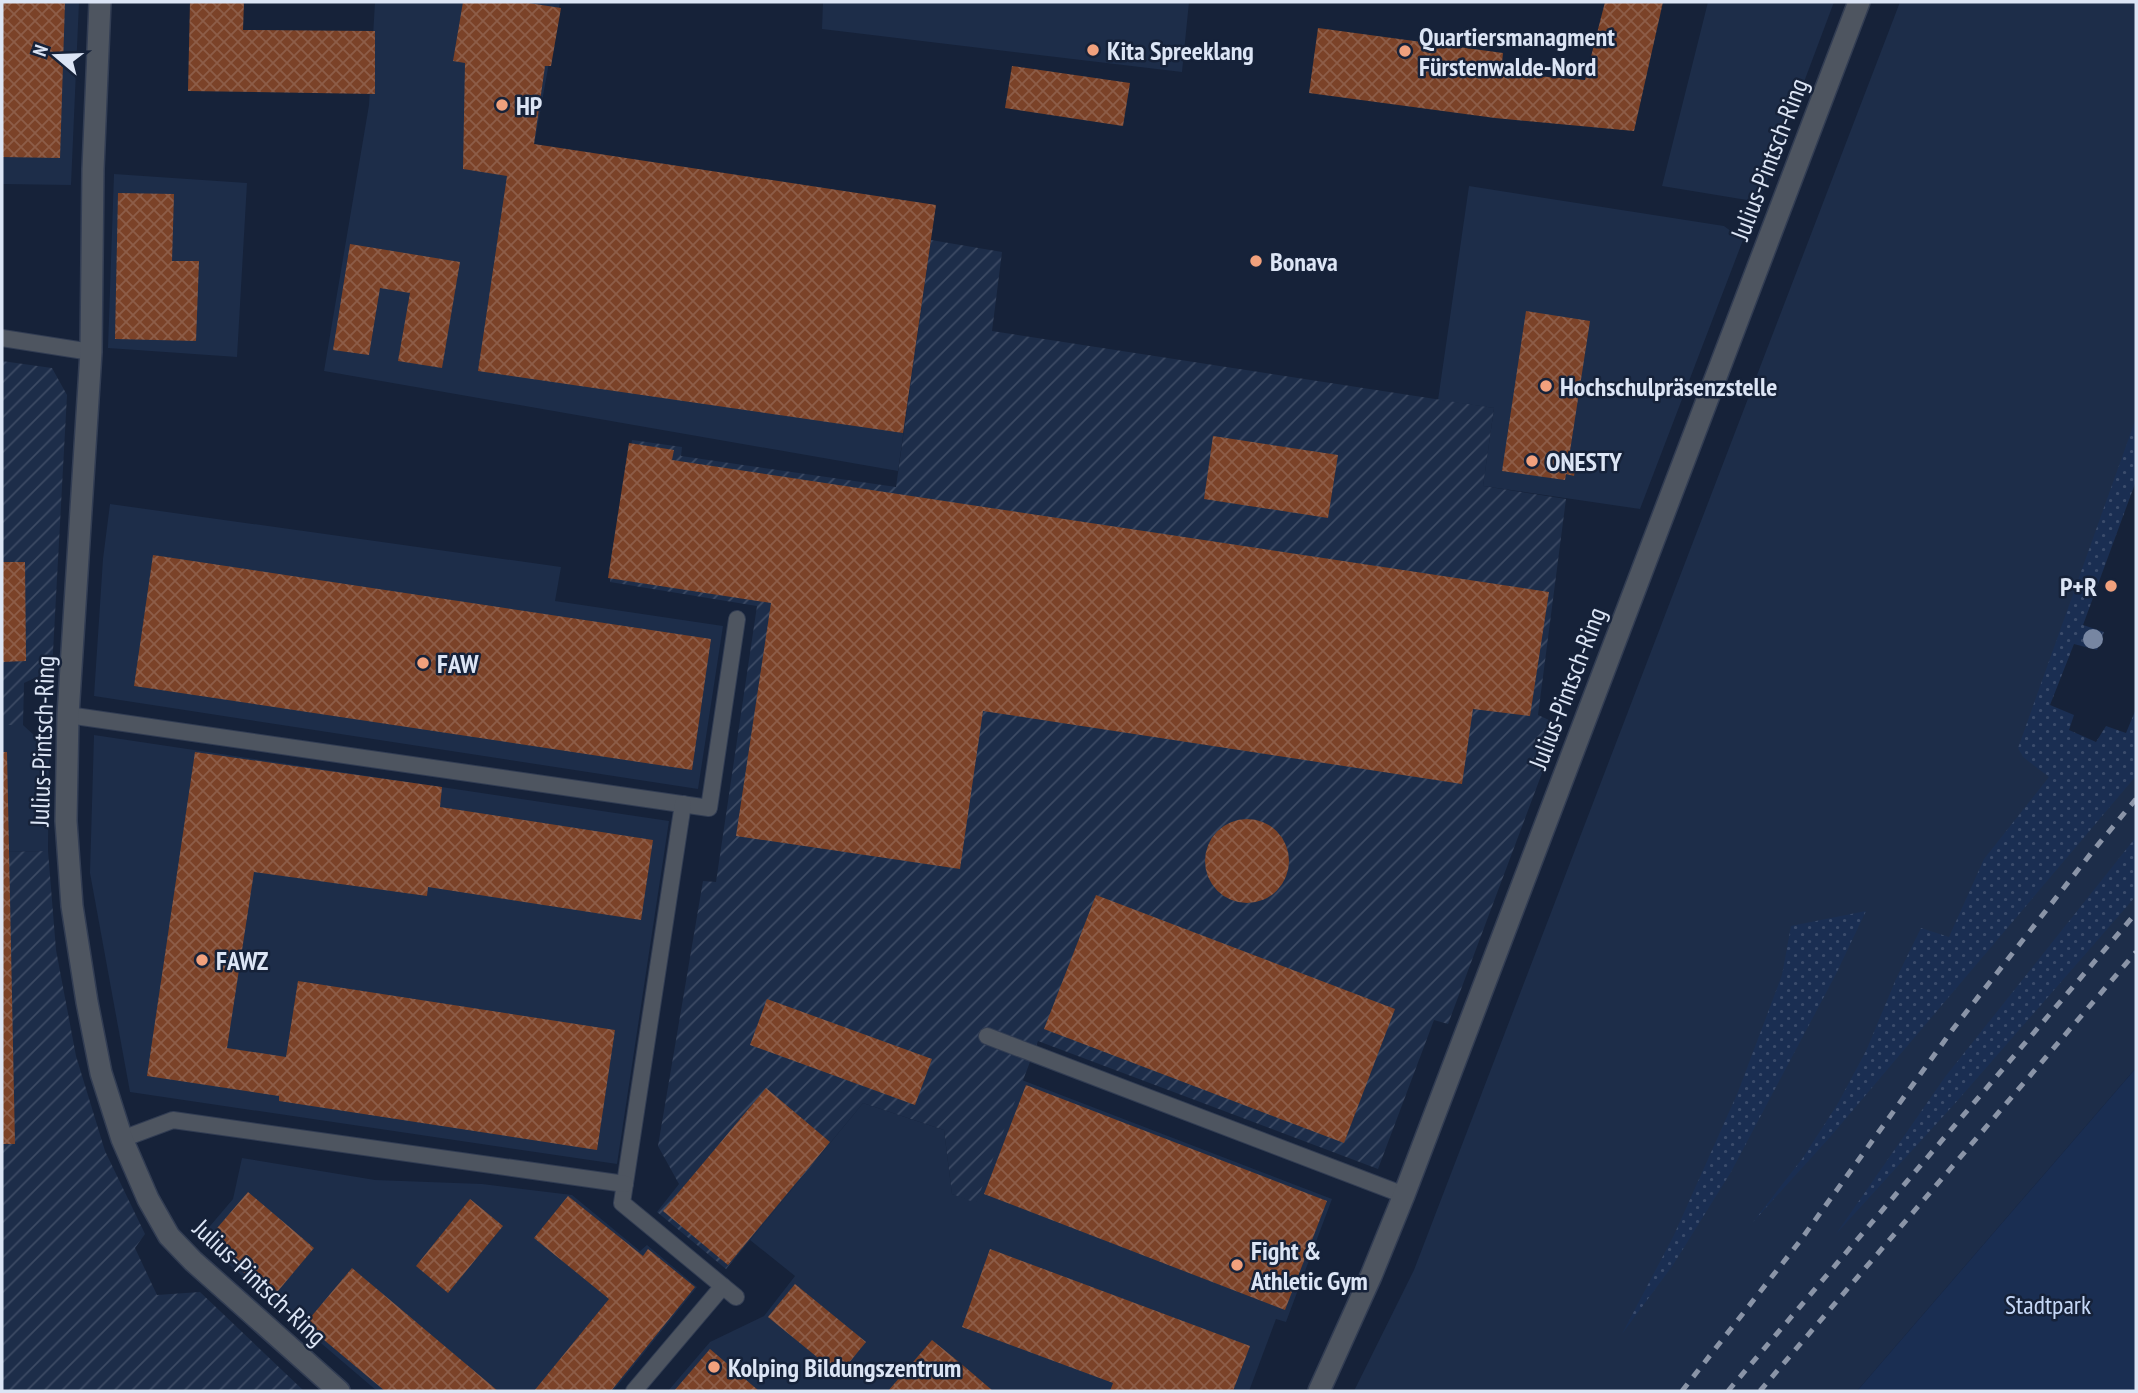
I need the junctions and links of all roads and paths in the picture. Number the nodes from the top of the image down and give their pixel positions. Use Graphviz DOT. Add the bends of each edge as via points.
graph roads {
  1 [pos="100,2"];
  2 [pos="1859,2"];
  3 [pos="2,338"];
  4 [pos="91,352"];
  5 [pos="737,619"];
  6 [pos="68,715"];
  7 [pos="682,804"];
  8 [pos="987,1036"];
  9 [pos="122,1139"];
  10 [pos="625,1184"];
  11 [pos="1404,1195"];
  12 [pos="723,1286"];
  13 [pos="736,1297"];
  14 [pos="339,1391"];
  15 [pos="634,1391"];
  16 [pos="1319,1391"];
  1 -- 4 [label="street, Julius-Pintsch-Ring"];
  2 -- 11 [label="street, Julius-Pintsch-Ring"];
  3 -- 4 [label="lane"];
  4 -- 6 [label="street, Julius-Pintsch-Ring"];
  5 -- 7 [label="lane" via="709,808"];
  6 -- 7 [label="lane"];
  6 -- 9 [label="street, Julius-Pintsch-Ring" via="66,821 72,906 100,1073"];
  7 -- 10 [label="lane"];
  8 -- 11 [label="lane"];
  9 -- 10 [label="lane" via="173,1120"];
  9 -- 14 [label="street, Julius-Pintsch-Ring" via="169,1236"];
  10 -- 12 [label="lane" via="622,1203"];
  11 -- 16 [label="street, Julius-Pintsch-Ring"];
  12 -- 13 [label="lane"];
  12 -- 15 [label="lane"];
}
